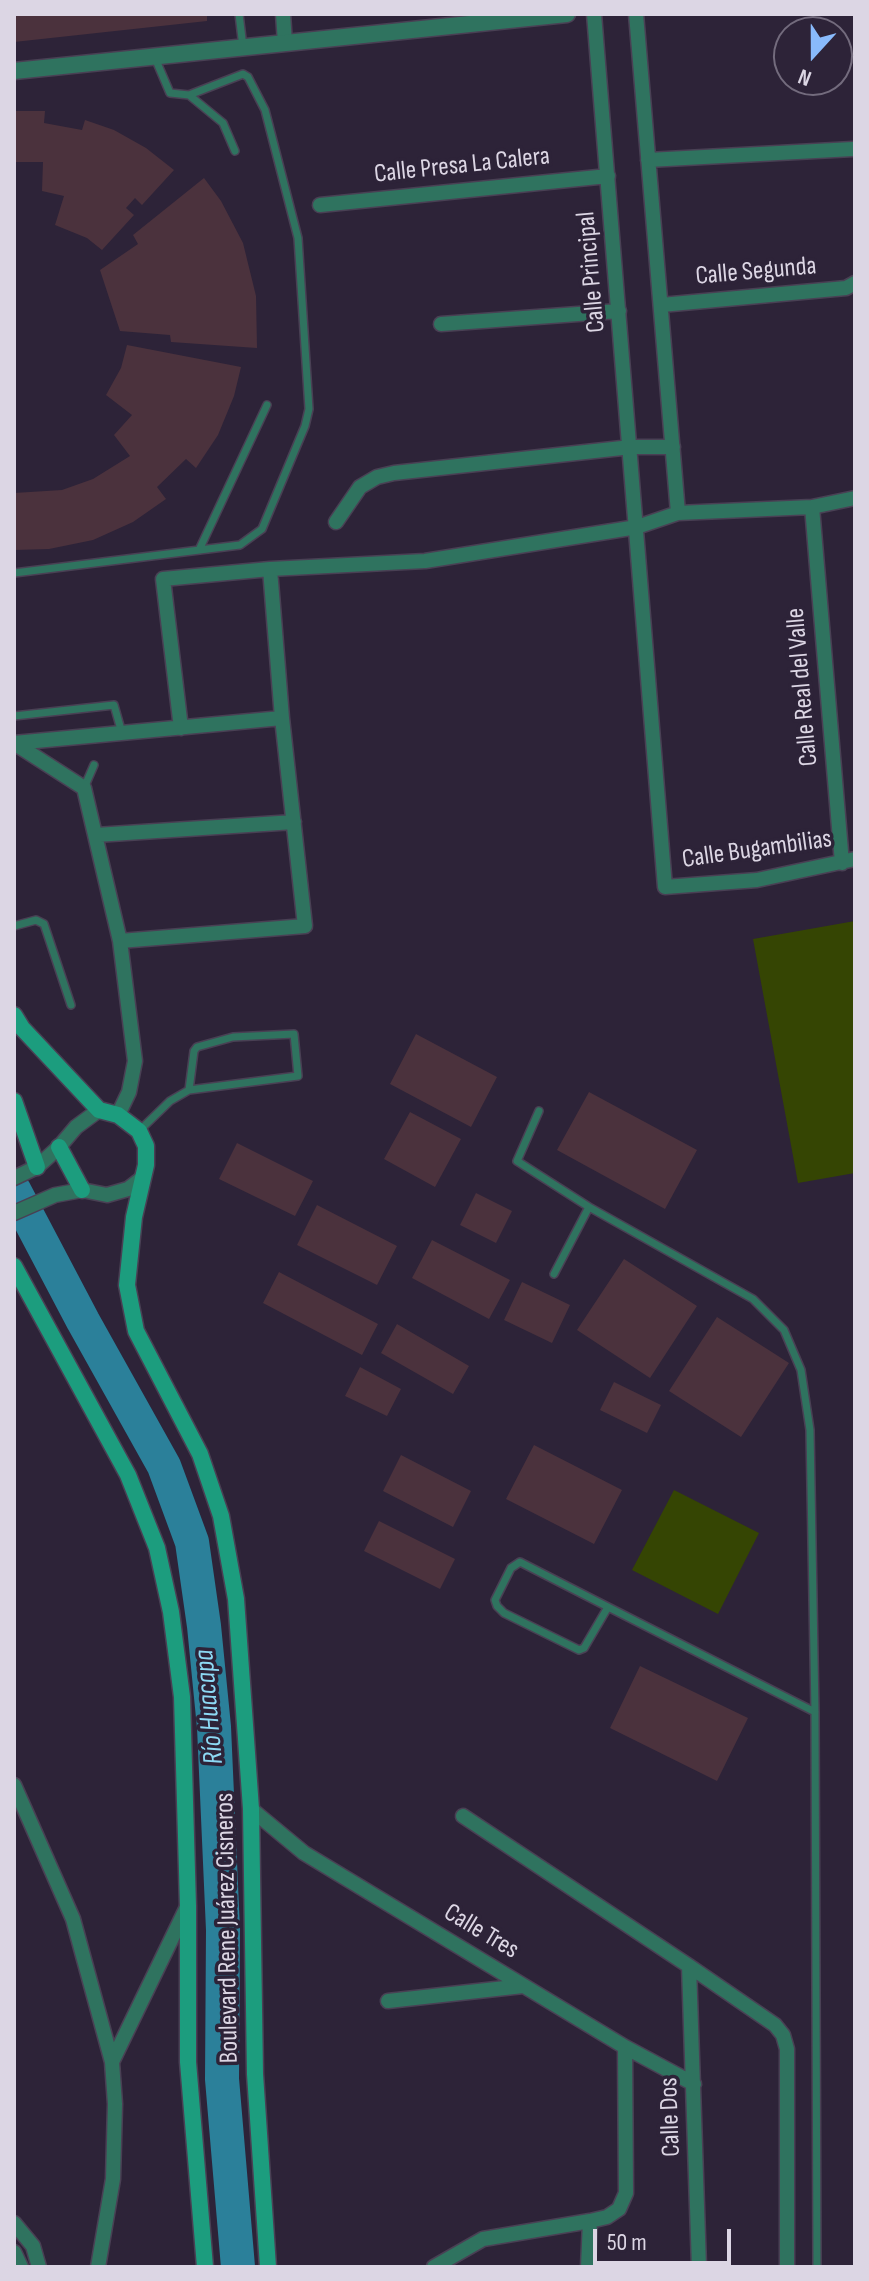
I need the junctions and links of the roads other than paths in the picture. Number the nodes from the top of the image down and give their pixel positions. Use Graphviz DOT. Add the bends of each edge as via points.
graph roads {
  1 [pos="239,14"];
  2 [pos="283,14"];
  3 [pos="567,14"];
  4 [pos="594,14"];
  5 [pos="636,14"];
  6 [pos="285,43"];
  7 [pos="243,47"];
  8 [pos="154,56"];
  9 [pos="14,71"];
  10 [pos="189,95"];
  11 [pos="853,149"];
  12 [pos="235,151"];
  13 [pos="648,160"];
  14 [pos="608,176"];
  15 [pos="320,205"];
  16 [pos="855,283"];
  17 [pos="661,305"];
  18 [pos="619,311"];
  19 [pos="441,324"];
  20 [pos="267,405"];
  21 [pos="631,447"];
  22 [pos="673,447"];
  23 [pos="855,498"];
  24 [pos="812,507"];
  25 [pos="678,513"];
  26 [pos="336,522"];
  27 [pos="637,527"];
  28 [pos="199,550"];
  29 [pos="270,569"];
  30 [pos="14,573"];
  31 [pos="14,716"];
  32 [pos="282,718"];
  33 [pos="181,728"];
  34 [pos="122,733"];
  35 [pos="14,743"];
  36 [pos="94,765"];
  37 [pos="84,788"];
  38 [pos="294,822"];
  39 [pos="96,835"];
  40 [pos="848,861"];
  41 [pos="665,887"];
  42 [pos="14,926"];
  43 [pos="120,941"];
  44 [pos="71,1005"];
  45 [pos="14,1015"];
  46 [pos="189,1090"];
  47 [pos="14,1101"];
  48 [pos="99,1110"];
  49 [pos="539,1111"];
  50 [pos="118,1115"];
  51 [pos="139,1131"];
  52 [pos="59,1147"];
  53 [pos="34,1169"];
  54 [pos="14,1178"];
  55 [pos="141,1179"];
  56 [pos="82,1190"];
  57 [pos="589,1207"];
  58 [pos="14,1213"];
  59 [pos="14,1266"];
  60 [pos="554,1274"];
  61 [pos="608,1607"];
  62 [pos="815,1712"];
  63 [pos="14,1785"];
  64 [pos="251,1809"];
  65 [pos="463,1816"];
  66 [pos="188,1906"];
  67 [pos="689,1966"];
  68 [pos="523,1986"];
  69 [pos="388,2001"];
  70 [pos="625,2047"];
  71 [pos="112,2062"];
  72 [pos="694,2084"];
  73 [pos="590,2221"];
  74 [pos="14,2223"];
  75 [pos="14,2252"];
  76 [pos="21,2267"];
  77 [pos="39,2267"];
  78 [pos="98,2267"];
  79 [pos="205,2267"];
  80 [pos="268,2267"];
  81 [pos="434,2267"];
  82 [pos="588,2267"];
  83 [pos="699,2267"];
  84 [pos="787,2267"];
  85 [pos="817,2267"];
  1 -- 7 [label="lane"];
  2 -- 6 [label="street"];
  3 -- 6 [label="street"];
  4 -- 14 [label="street, Calle Principal"];
  5 -- 13 [label="street"];
  6 -- 7 [label="street"];
  7 -- 8 [label="street"];
  8 -- 9 [label="street"];
  8 -- 10 [label="lane" via="170,93"];
  10 -- 12 [label="lane" via="223,123"];
  10 -- 28 [label="lane" via="243,74 265,110 298,238 309,409 262,529 240,545"];
  11 -- 13 [label="street"];
  13 -- 17 [label="street"];
  14 -- 15 [label="street, Calle Presa La Calera"];
  14 -- 18 [label="street, Calle Principal"];
  16 -- 17 [label="street, Calle Segunda"];
  17 -- 22 [label="street"];
  18 -- 19 [label="street"];
  18 -- 21 [label="street, Calle Principal"];
  20 -- 28 [label="lane"];
  21 -- 22 [label="street"];
  21 -- 26 [label="street" via="377,477 360,487"];
  21 -- 27 [label="street, Calle Principal"];
  22 -- 25 [label="street"];
  23 -- 24 [label="street"];
  24 -- 25 [label="street"];
  24 -- 40 [label="street, Calle Real del Valle"];
  25 -- 27 [label="street"];
  27 -- 29 [label="street" via="425,561"];
  27 -- 41 [label="street, Calle Principal"];
  28 -- 30 [label="lane"];
  29 -- 32 [label="street"];
  29 -- 33 [label="street" via="163,579"];
  31 -- 34 [label="lane" via="114,705"];
  32 -- 33 [label="street"];
  32 -- 38 [label="street"];
  33 -- 34 [label="street"];
  34 -- 35 [label="street"];
  35 -- 37 [label="street"];
  36 -- 37 [label="lane"];
  37 -- 39 [label="street"];
  38 -- 39 [label="street"];
  38 -- 43 [label="street" via="305,926"];
  39 -- 43 [label="street"];
  40 -- 41 [label="street, Calle Bugambilias" via="757,880"];
  42 -- 44 [label="lane" via="36,920 44,924"];
  43 -- 50 [label="street" via="135,1061"];
  45 -- 48 [label="main road"];
  46 -- 46 [label="lane" via="298,1076 294,1034 233,1037 197,1047"];
  46 -- 51 [label="lane"];
  47 -- 53 [label="main road"];
  48 -- 50 [label="main road"];
  48 -- 52 [label="street"];
  49 -- 57 [label="lane" via="517,1161"];
  50 -- 51 [label="main road"];
  51 -- 55 [label="main road, Boulevard Rene Juárez Cisneros" via="146,1146"];
  52 -- 53 [label="street"];
  52 -- 56 [label="main road"];
  53 -- 54 [label="street"];
  55 -- 56 [label="street" via="107,1195"];
  55 -- 64 [label="main road, Boulevard Rene Juárez Cisneros" via="127,1285 136,1331 200,1454 221,1516 236,1599"];
  56 -- 58 [label="street"];
  57 -- 60 [label="lane"];
  57 -- 62 [label="lane" via="753,1299 784,1330 801,1370 810,1430"];
  59 -- 66 [label="main road, Boulevard Rene Juárez Cisneros" via="128,1475 157,1548 182,1697"];
  61 -- 61 [label="lane" via="520,1562 511,1568 495,1600 504,1613 579,1650"];
  61 -- 62 [label="lane"];
  62 -- 85 [label="lane"];
  63 -- 71 [label="street" via="73,1919"];
  64 -- 68 [label="street, Calle Tres" via="304,1853"];
  64 -- 80 [label="main road, Boulevard Rene Juárez Cisneros" via="255,2074"];
  65 -- 67 [label="street"];
  66 -- 71 [label="street"];
  66 -- 79 [label="main road, Boulevard Rene Juárez Cisneros" via="188,2062"];
  67 -- 72 [label="street, Calle Dos"];
  67 -- 84 [label="street" via="783,2035"];
  68 -- 69 [label="street"];
  68 -- 70 [label="street, Calle Tres"];
  70 -- 72 [label="street, Calle Tres"];
  70 -- 73 [label="street" via="626,2193 619,2209"];
  71 -- 78 [label="street" via="113,2179"];
  72 -- 83 [label="street, Calle Dos"];
  73 -- 81 [label="street" via="483,2239"];
  73 -- 82 [label="street"];
  74 -- 77 [label="street" via="33,2246"];
  75 -- 76 [label="street"];
}
